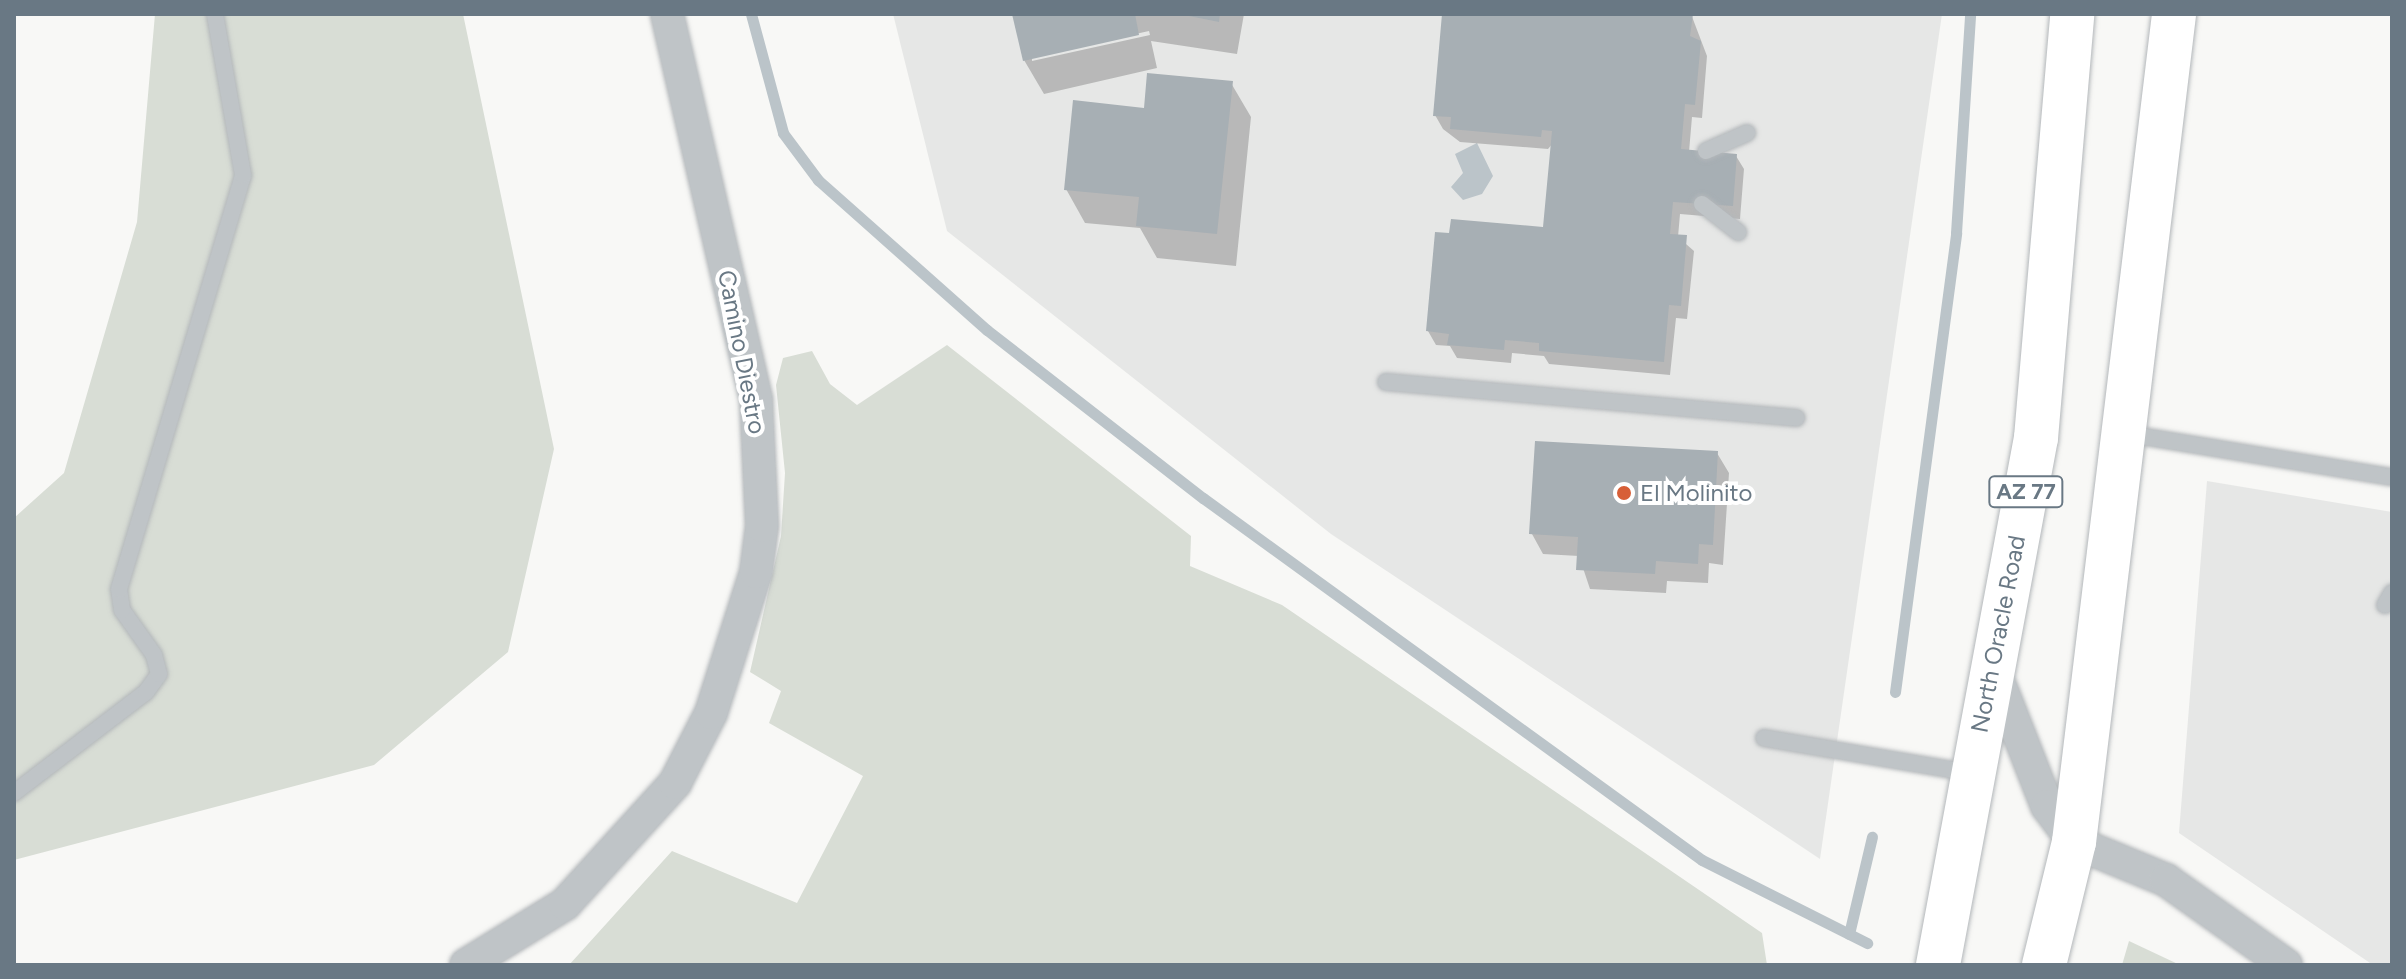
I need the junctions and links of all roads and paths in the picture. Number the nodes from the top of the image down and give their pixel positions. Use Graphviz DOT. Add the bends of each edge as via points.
graph roads {
  1 [pos="215,14"];
  2 [pos="667,14"];
  3 [pos="2072,14"];
  4 [pos="2174,14"];
  5 [pos="1747,133"];
  6 [pos="1706,151"];
  7 [pos="1702,204"];
  8 [pos="1738,232"];
  9 [pos="1386,382"];
  10 [pos="1796,418"];
  11 [pos="2128,434"];
  12 [pos="2392,477"];
  13 [pos="1992,666"];
  14 [pos="1764,738"];
  15 [pos="1971,773"];
  16 [pos="14,793"];
  17 [pos="2074,842"];
  18 [pos="466,965"];
  19 [pos="1938,965"];
  20 [pos="2044,965"];
  21 [pos="2286,965"];
  1 -- 16 [label="lane" via="243,175 119,589 122,610 159,674 146,692"];
  2 -- 18 [label="street, Camino Diestro" via="756,399 762,526 756,572 711,713 675,783 565,904"];
  3 -- 13 [label="highway, North Oracle Road / AZ 77" via="2036,438"];
  4 -- 11 [label="highway"];
  5 -- 6 [label="lane"];
  7 -- 8 [label="lane"];
  9 -- 10 [label="lane"];
  11 -- 12 [label="lane"];
  11 -- 17 [label="highway"];
  13 -- 15 [label="highway, North Oracle Road / AZ 77"];
  13 -- 17 [label="street" via="2047,806"];
  14 -- 15 [label="lane"];
  15 -- 19 [label="highway, North Oracle Road / AZ 77"];
  17 -- 20 [label="highway"];
  17 -- 21 [label="street" via="2166,880"];
}
